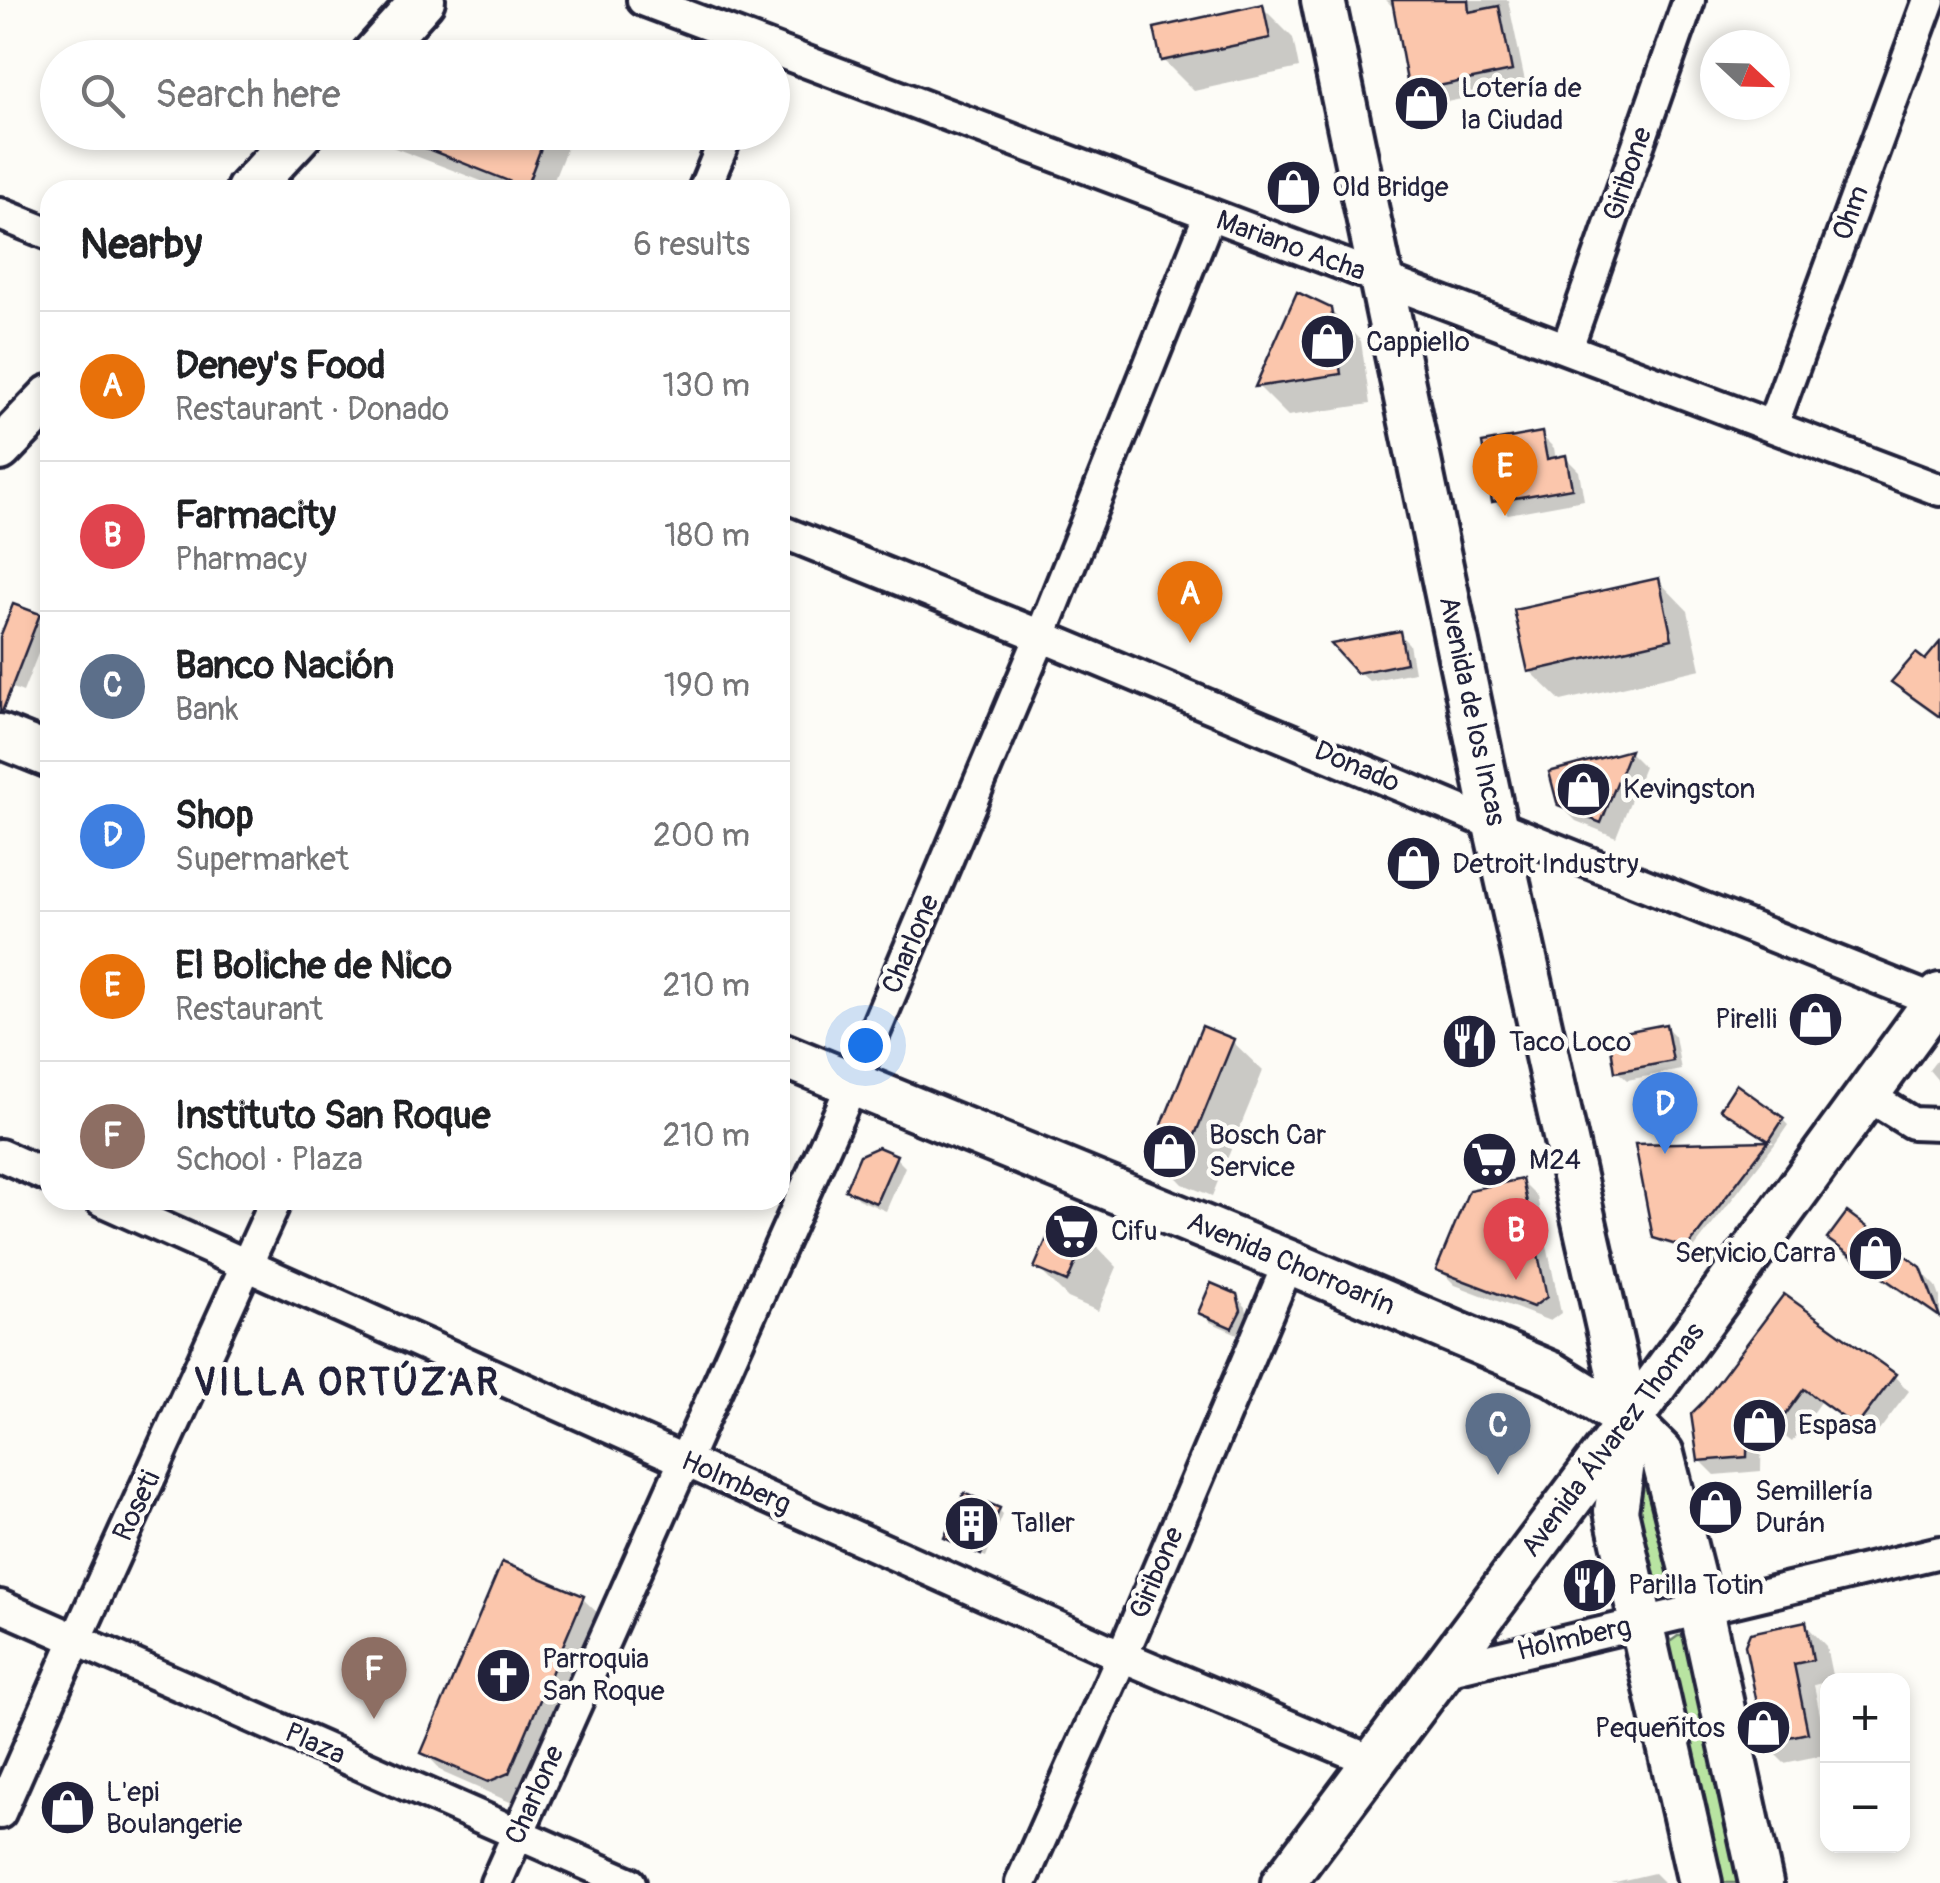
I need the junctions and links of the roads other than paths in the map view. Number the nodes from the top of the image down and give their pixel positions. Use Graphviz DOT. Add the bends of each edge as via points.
graph roads {
  1 [pos="423,0"];
  2 [pos="643,0"];
  3 [pos="1323,0"];
  4 [pos="1688,0"];
  5 [pos="1929,0"];
  6 [pos="387,40"];
  7 [pos="734,40"];
  8 [pos="790,63"];
  9 [pos="285,150"];
  10 [pos="721,150"];
  11 [pos="257,180"];
  12 [pos="708,180"];
  13 [pos="0,214"];
  14 [pos="1209,216"];
  15 [pos="40,230"];
  16 [pos="1382,279"];
  17 [pos="1567,348"];
  18 [pos="40,407"];
  19 [pos="1772,426"];
  20 [pos="0,449"];
  21 [pos="1940,490"];
  22 [pos="790,535"];
  23 [pos="1041,636"];
  24 [pos="0,736"];
  25 [pos="40,752"];
  26 [pos="1495,825"];
  27 [pos="1938,998"];
  28 [pos="790,1058"];
  29 [pos="852,1083"];
  30 [pos="1867,1095"];
  31 [pos="1940,1124"];
  32 [pos="0,1155"];
  33 [pos="40,1173"];
  34 [pos="123,1210"];
  35 [pos="272,1210"];
  36 [pos="1289,1262"];
  37 [pos="247,1266"];
  38 [pos="1629,1421"];
  39 [pos="686,1460"];
  40 [pos="1940,1552"];
  41 [pos="0,1606"];
  42 [pos="1701,1609"];
  43 [pos="1643,1622"];
  44 [pos="76,1640"];
  45 [pos="1122,1656"];
  46 [pos="1442,1671"];
  47 [pos="1374,1762"];
  48 [pos="0,1812"];
  49 [pos="518,1833"];
  50 [pos="496,1883"];
  51 [pos="630,1883"];
  52 [pos="1021,1883"];
  53 [pos="1283,1883"];
  54 [pos="1700,1883"];
  55 [pos="1761,1883"];
  1 -- 6 [label="main road"];
  2 -- 7 [label="street, Mariano Acha"];
  3 -- 16 [label="main road, Avenida de los Incas"];
  4 -- 17 [label="street, Giribone"];
  5 -- 19 [label="street, Ohm"];
  8 -- 14 [label="street, Mariano Acha"];
  9 -- 11 [label="main road"];
  10 -- 12 [label="street"];
  13 -- 15 [label="street"];
  14 -- 16 [label="street, Mariano Acha"];
  14 -- 23 [label="street, Charlone"];
  16 -- 17 [label="street, Mariano Acha"];
  16 -- 26 [label="main road, Avenida de los Incas"];
  17 -- 19 [label="street, Mariano Acha"];
  18 -- 20 [label="main road"];
  19 -- 21 [label="street, Mariano Acha"];
  22 -- 23 [label="street, Donado"];
  23 -- 26 [label="street, Donado"];
  23 -- 29 [label="street, Charlone"];
  24 -- 25 [label="main road"];
  26 -- 27 [label="street, Donado"];
  26 -- 38 [label="main road, Avenida de los Incas"];
  27 -- 30 [label="main road, Avenida Álvarez Thomas"];
  28 -- 29 [label="main road, Avenida Chorroarín"];
  29 -- 36 [label="main road, Avenida Chorroarín"];
  29 -- 39 [label="street, Charlone"];
  30 -- 31 [label="street" via="1912,1123"];
  30 -- 38 [label="main road, Avenida Álvarez Thomas"];
  32 -- 33 [label="street"];
  34 -- 37 [label="street, Holmberg"];
  35 -- 37 [label="street, Roseti"];
  36 -- 38 [label="main road, Avenida Chorroarín" via="1553,1374"];
  36 -- 45 [label="street, Giribone"];
  37 -- 39 [label="street, Holmberg"];
  37 -- 44 [label="street, Roseti"];
  38 -- 42 [label="main road" via="1662,1454"];
  38 -- 43 [label="main road, Avenida de los Incas" via="1616,1511"];
  38 -- 46 [label="main road, Avenida Álvarez Thomas"];
  39 -- 45 [label="street, Holmberg"];
  39 -- 49 [label="street, Charlone"];
  40 -- 42 [label="street, Holmberg"];
  41 -- 44 [label="street, Plaza"];
  42 -- 43 [label="street, Holmberg"];
  42 -- 55 [label="main road"];
  43 -- 46 [label="street, Holmberg"];
  43 -- 54 [label="main road, Avenida de los Incas"];
  44 -- 48 [label="street, Roseti"];
  44 -- 49 [label="street, Plaza"];
  45 -- 47 [label="street, Holmberg"];
  45 -- 52 [label="street, Giribone"];
  46 -- 47 [label="main road, Avenida Álvarez Thomas"];
  47 -- 53 [label="main road, Avenida Álvarez Thomas"];
  49 -- 50 [label="street, Charlone"];
  49 -- 51 [label="street, Plaza"];
}
